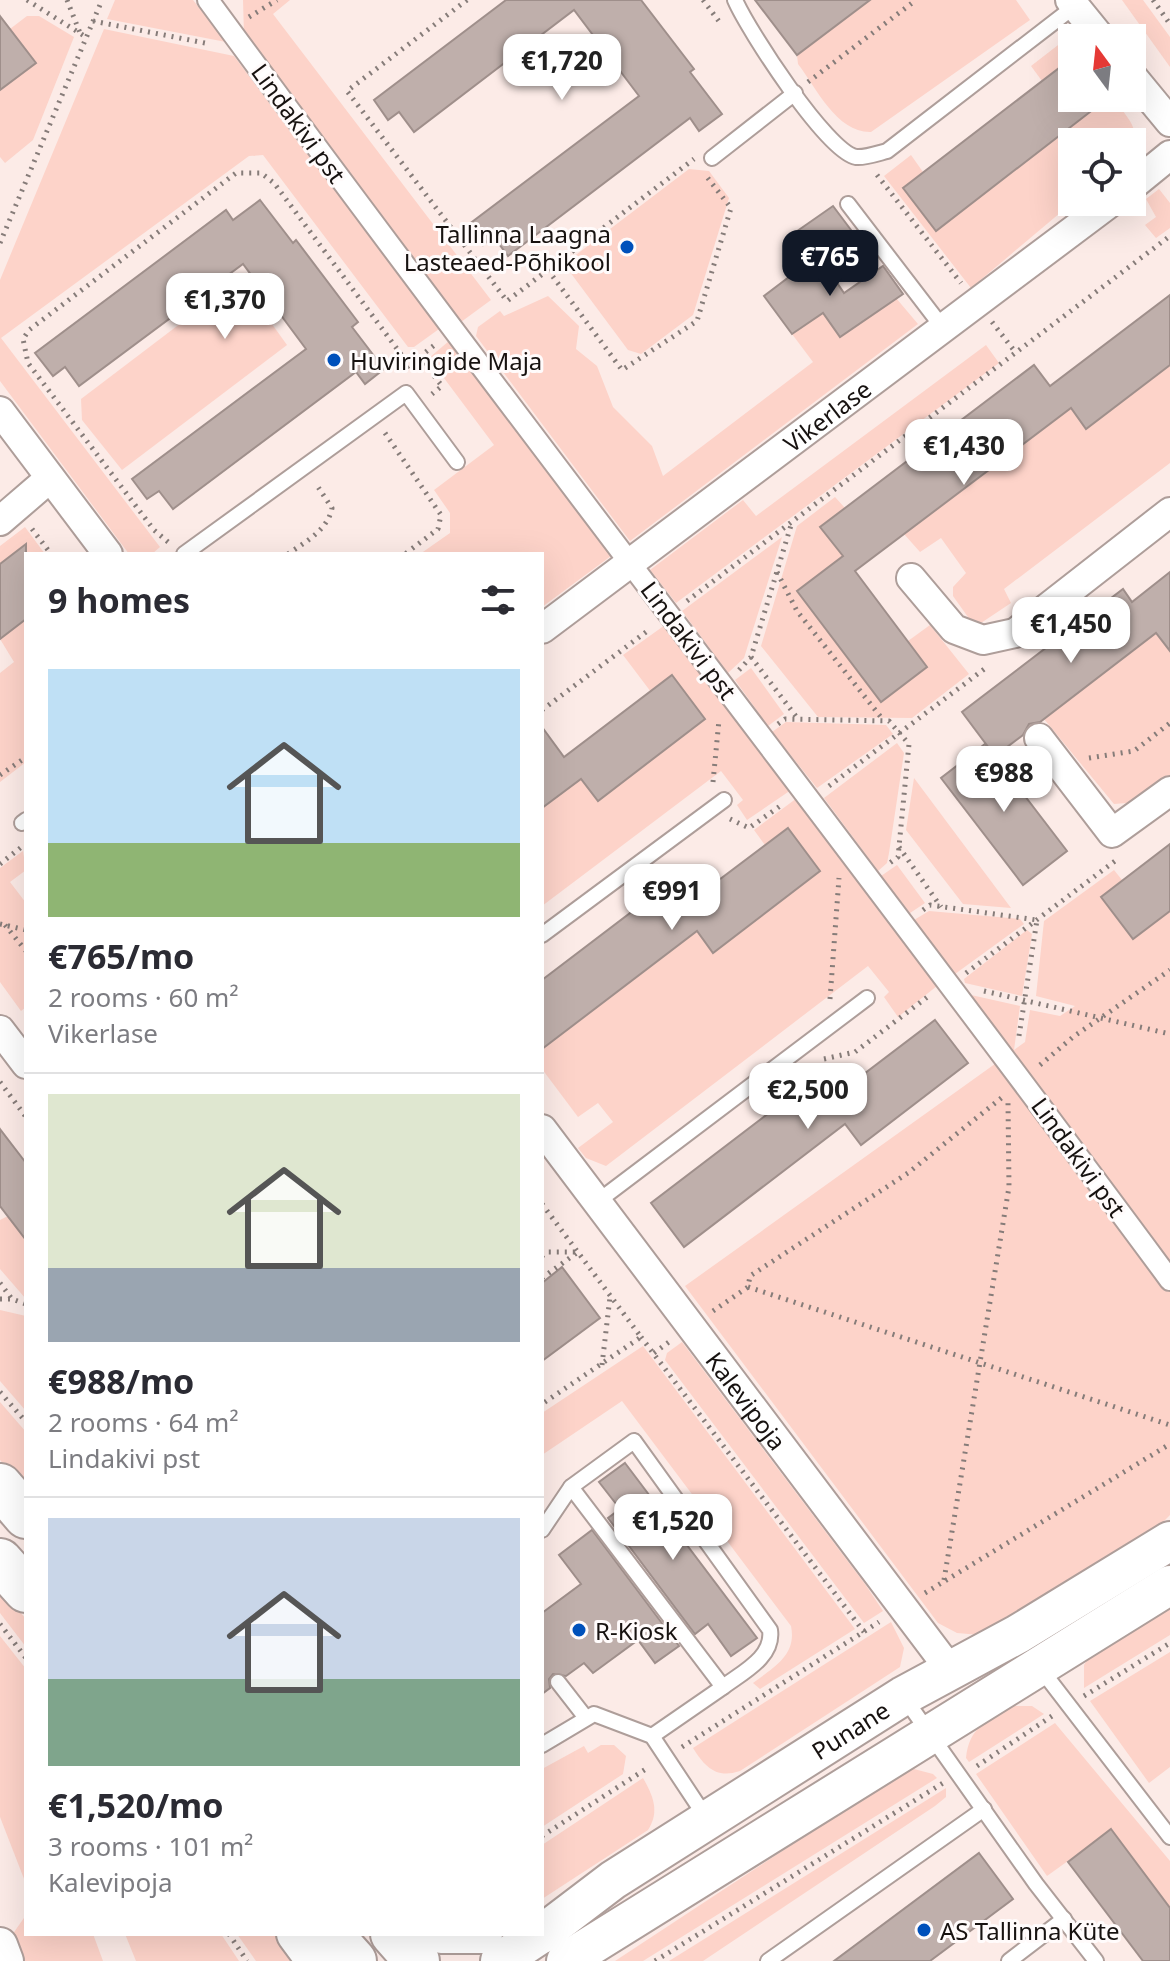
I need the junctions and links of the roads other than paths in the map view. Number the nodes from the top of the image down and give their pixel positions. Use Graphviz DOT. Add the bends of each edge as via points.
graph roads {
  1 [pos="208,0"];
  2 [pos="735,0"];
  3 [pos="1072,3"];
  4 [pos="1089,24"];
  5 [pos="795,93"];
  6 [pos="1146,93"];
  7 [pos="1170,122"];
  8 [pos="1170,155"];
  9 [pos="712,158"];
  10 [pos="1146,175"];
  11 [pos="848,204"];
  12 [pos="1092,216"];
  13 [pos="943,328"];
  14 [pos="0,411"];
  15 [pos="457,462"];
  16 [pos="50,478"];
  17 [pos="1170,512"];
  18 [pos="0,521"];
  19 [pos="178,550"];
  20 [pos="106,552"];
  21 [pos="631,563"];
  22 [pos="911,578"];
  23 [pos="544,628"];
  24 [pos="1039,738"];
  25 [pos="1170,791"];
  26 [pos="724,800"];
  27 [pos="544,934"];
  28 [pos="867,998"];
  29 [pos="0,1030"];
  30 [pos="24,1061"];
  31 [pos="544,1132"];
  32 [pos="597,1202"];
  33 [pos="1170,1280"];
  34 [pos="0,1486"];
  35 [pos="571,1487"];
  36 [pos="24,1514"];
  37 [pos="544,1527"];
  38 [pos="1170,1541"];
  39 [pos="0,1561"];
  40 [pos="1170,1585"];
  41 [pos="24,1588"];
  42 [pos="1028,1650"];
  43 [pos="951,1671"];
  44 [pos="558,1682"];
  45 [pos="723,1687"];
  46 [pos="903,1696"];
  47 [pos="586,1718"];
  48 [pos="652,1736"];
  49 [pos="930,1736"];
  50 [pos="544,1744"];
  51 [pos="984,1809"];
  52 [pos="707,1819"];
  53 [pos="1170,1837"];
  54 [pos="613,1880"];
  55 [pos="644,1910"];
  56 [pos="544,1913"];
  57 [pos="1064,1919"];
  58 [pos="544,1932"];
  59 [pos="297,1936"];
  60 [pos="332,1936"];
  61 [pos="395,1936"];
  62 [pos="539,1936"];
  63 [pos="0,1945"];
  64 [pos="6,1961"];
  65 [pos="316,1961"];
  66 [pos="354,1961"];
  67 [pos="417,1961"];
  68 [pos="500,1961"];
  69 [pos="566,1961"];
  70 [pos="592,1961"];
  71 [pos="768,1961"];
  72 [pos="1009,1961"];
  73 [pos="1096,1961"];
  1 -- 21 [label="street, Lindakivi pst"];
  2 -- 5 [label="lane" via="747,26"];
  3 -- 4 [label="street"];
  3 -- 5 [label="lane" via="887,151 856,157 831,143"];
  5 -- 9 [label="lane"];
  6 -- 7 [label="street"];
  8 -- 10 [label="street"];
  11 -- 13 [label="lane"];
  12 -- 13 [label="street, Vikerlase"];
  13 -- 21 [label="street, Vikerlase"];
  14 -- 16 [label="street"];
  15 -- 19 [label="lane" via="406,393"];
  16 -- 18 [label="street"];
  16 -- 20 [label="street"];
  17 -- 22 [label="street" via="1015,633 983,640 954,629"];
  21 -- 23 [label="street, Vikerlase"];
  21 -- 33 [label="street, Lindakivi pst"];
  24 -- 25 [label="street" via="1112,833"];
  26 -- 27 [label="lane"];
  28 -- 32 [label="lane"];
  29 -- 30 [label="street"];
  31 -- 32 [label="street, Kalevipoja"];
  32 -- 43 [label="street, Kalevipoja"];
  34 -- 36 [label="main road"];
  35 -- 37 [label="lane"];
  35 -- 45 [label="lane"];
  35 -- 45 [label="lane" via="634,1441 770,1630 772,1643 765,1655"];
  38 -- 42 [label="main road, Punane"];
  39 -- 41 [label="main road"];
  40 -- 42 [label="main road, Punane"];
  42 -- 43 [label="main road, Punane"];
  42 -- 49 [label="main road, Punane"];
  42 -- 53 [label="lane"];
  43 -- 46 [label="main road, Punane"];
  44 -- 47 [label="lane"];
  45 -- 48 [label="lane"];
  46 -- 49 [label="lane"];
  46 -- 52 [label="main road, Punane"];
  47 -- 48 [label="lane" via="594,1714"];
  47 -- 50 [label="lane"];
  48 -- 52 [label="lane"];
  49 -- 51 [label="lane"];
  49 -- 55 [label="main road, Punane"];
  51 -- 57 [label="lane"];
  51 -- 71 [label="lane"];
  52 -- 54 [label="main road, Punane"];
  54 -- 56 [label="main road"];
  54 -- 58 [label="main road, Punane"];
  55 -- 69 [label="main road, Punane"];
  55 -- 70 [label="main road"];
  57 -- 72 [label="lane"];
  57 -- 73 [label="lane"];
  59 -- 65 [label="main road"];
  60 -- 66 [label="main road"];
  61 -- 67 [label="main road"];
  62 -- 68 [label="main road, Punane"];
  63 -- 64 [label="street"];
}
